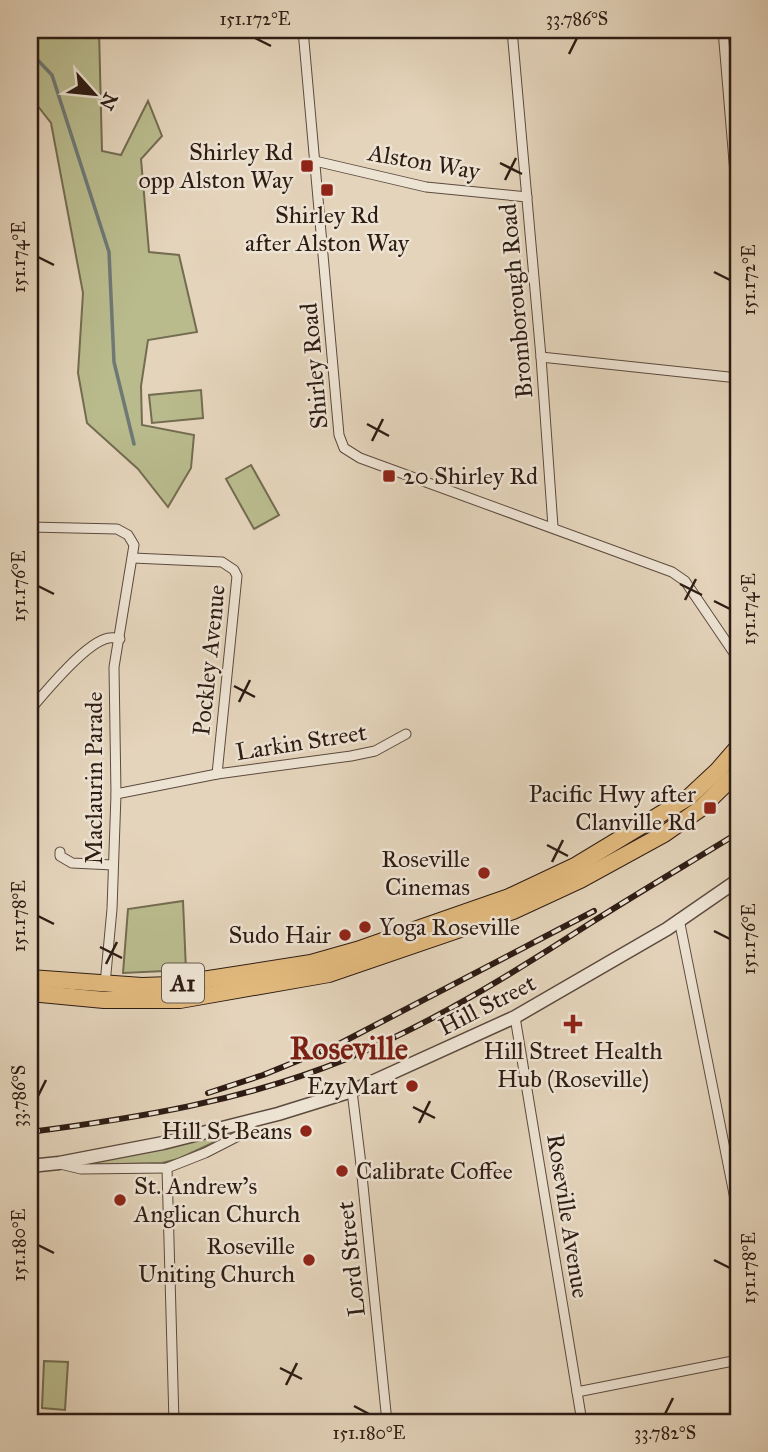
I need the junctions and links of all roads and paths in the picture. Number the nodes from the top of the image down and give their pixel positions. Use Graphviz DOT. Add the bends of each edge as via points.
graph roads {
  1 [pos="303,30"];
  2 [pos="512,30"];
  3 [pos="723,30"];
  4 [pos="315,161"];
  5 [pos="527,197"];
  6 [pos="738,209"];
  7 [pos="541,357"];
  8 [pos="738,378"];
  9 [pos="30,527"];
  10 [pos="553,527"];
  11 [pos="133,558"];
  12 [pos="120,639"];
  13 [pos="738,659"];
  14 [pos="30,710"];
  15 [pos="406,734"];
  16 [pos="738,747"];
  17 [pos="738,772"];
  18 [pos="217,774"];
  19 [pos="116,794"];
  20 [pos="60,852"];
  21 [pos="113,865"];
  22 [pos="738,880"];
  23 [pos="679,919"];
  24 [pos="30,978"];
  25 [pos="105,992"];
  26 [pos="30,993"];
  27 [pos="515,1017"];
  28 [pos="352,1091"];
  29 [pos="254,1120"];
  30 [pos="59,1163"];
  31 [pos="30,1166"];
  32 [pos="167,1168"];
  33 [pos="736,1190"];
  34 [pos="738,1213"];
  35 [pos="738,1360"];
  36 [pos="577,1392"];
  37 [pos="174,1422"];
  38 [pos="387,1422"];
  39 [pos="582,1422"];
  1 -- 4 [label="street, Shirley Road"];
  2 -- 5 [label="street, Bromborough Road"];
  3 -- 6 [label="street"];
  4 -- 5 [label="street, Alston Way" via="426,187"];
  4 -- 10 [label="street, Shirley Road" via="339,435 344,448 360,458"];
  5 -- 7 [label="street, Bromborough Road"];
  7 -- 8 [label="street"];
  7 -- 10 [label="street, Bromborough Road"];
  9 -- 11 [label="street" via="117,529 132,540"];
  10 -- 13 [label="street, Shirley Road" via="679,576"];
  11 -- 12 [label="street, Maclaurin Parade"];
  11 -- 18 [label="street, Pockley Avenue" via="222,562 237,576"];
  12 -- 14 [label="street" via="96,643"];
  12 -- 19 [label="street, Maclaurin Parade" via="114,667"];
  15 -- 18 [label="street, Larkin Street" via="375,751"];
  16 -- 25 [label="highway, A1" via="719,770 667,812 575,866 509,897 311,963"];
  17 -- 25 [label="highway, A1" via="664,834 549,895 469,927 329,974 180,1000"];
  18 -- 19 [label="street, Larkin Street"];
  19 -- 21 [label="street, Maclaurin Parade"];
  20 -- 21 [label="street" via="72,863"];
  21 -- 25 [label="street, Maclaurin Parade"];
  22 -- 23 [label="street, Hill Street"];
  23 -- 27 [label="street, Hill Street"];
  23 -- 33 [label="street"];
  24 -- 25 [label="highway, A1"];
  25 -- 26 [label="highway, A1"];
  27 -- 28 [label="street, Hill Street"];
  27 -- 36 [label="street, Roseville Avenue"];
  28 -- 29 [label="street, Hill Street"];
  28 -- 38 [label="street, Lord Street"];
  29 -- 30 [label="street, Hill Street"];
  29 -- 32 [label="street" via="246,1132"];
  30 -- 31 [label="street, Hill Street"];
  30 -- 32 [label="street" via="81,1169"];
  32 -- 37 [label="street"];
  33 -- 34 [label="street"];
  35 -- 36 [label="street"];
  36 -- 39 [label="street, Roseville Avenue"];
}
